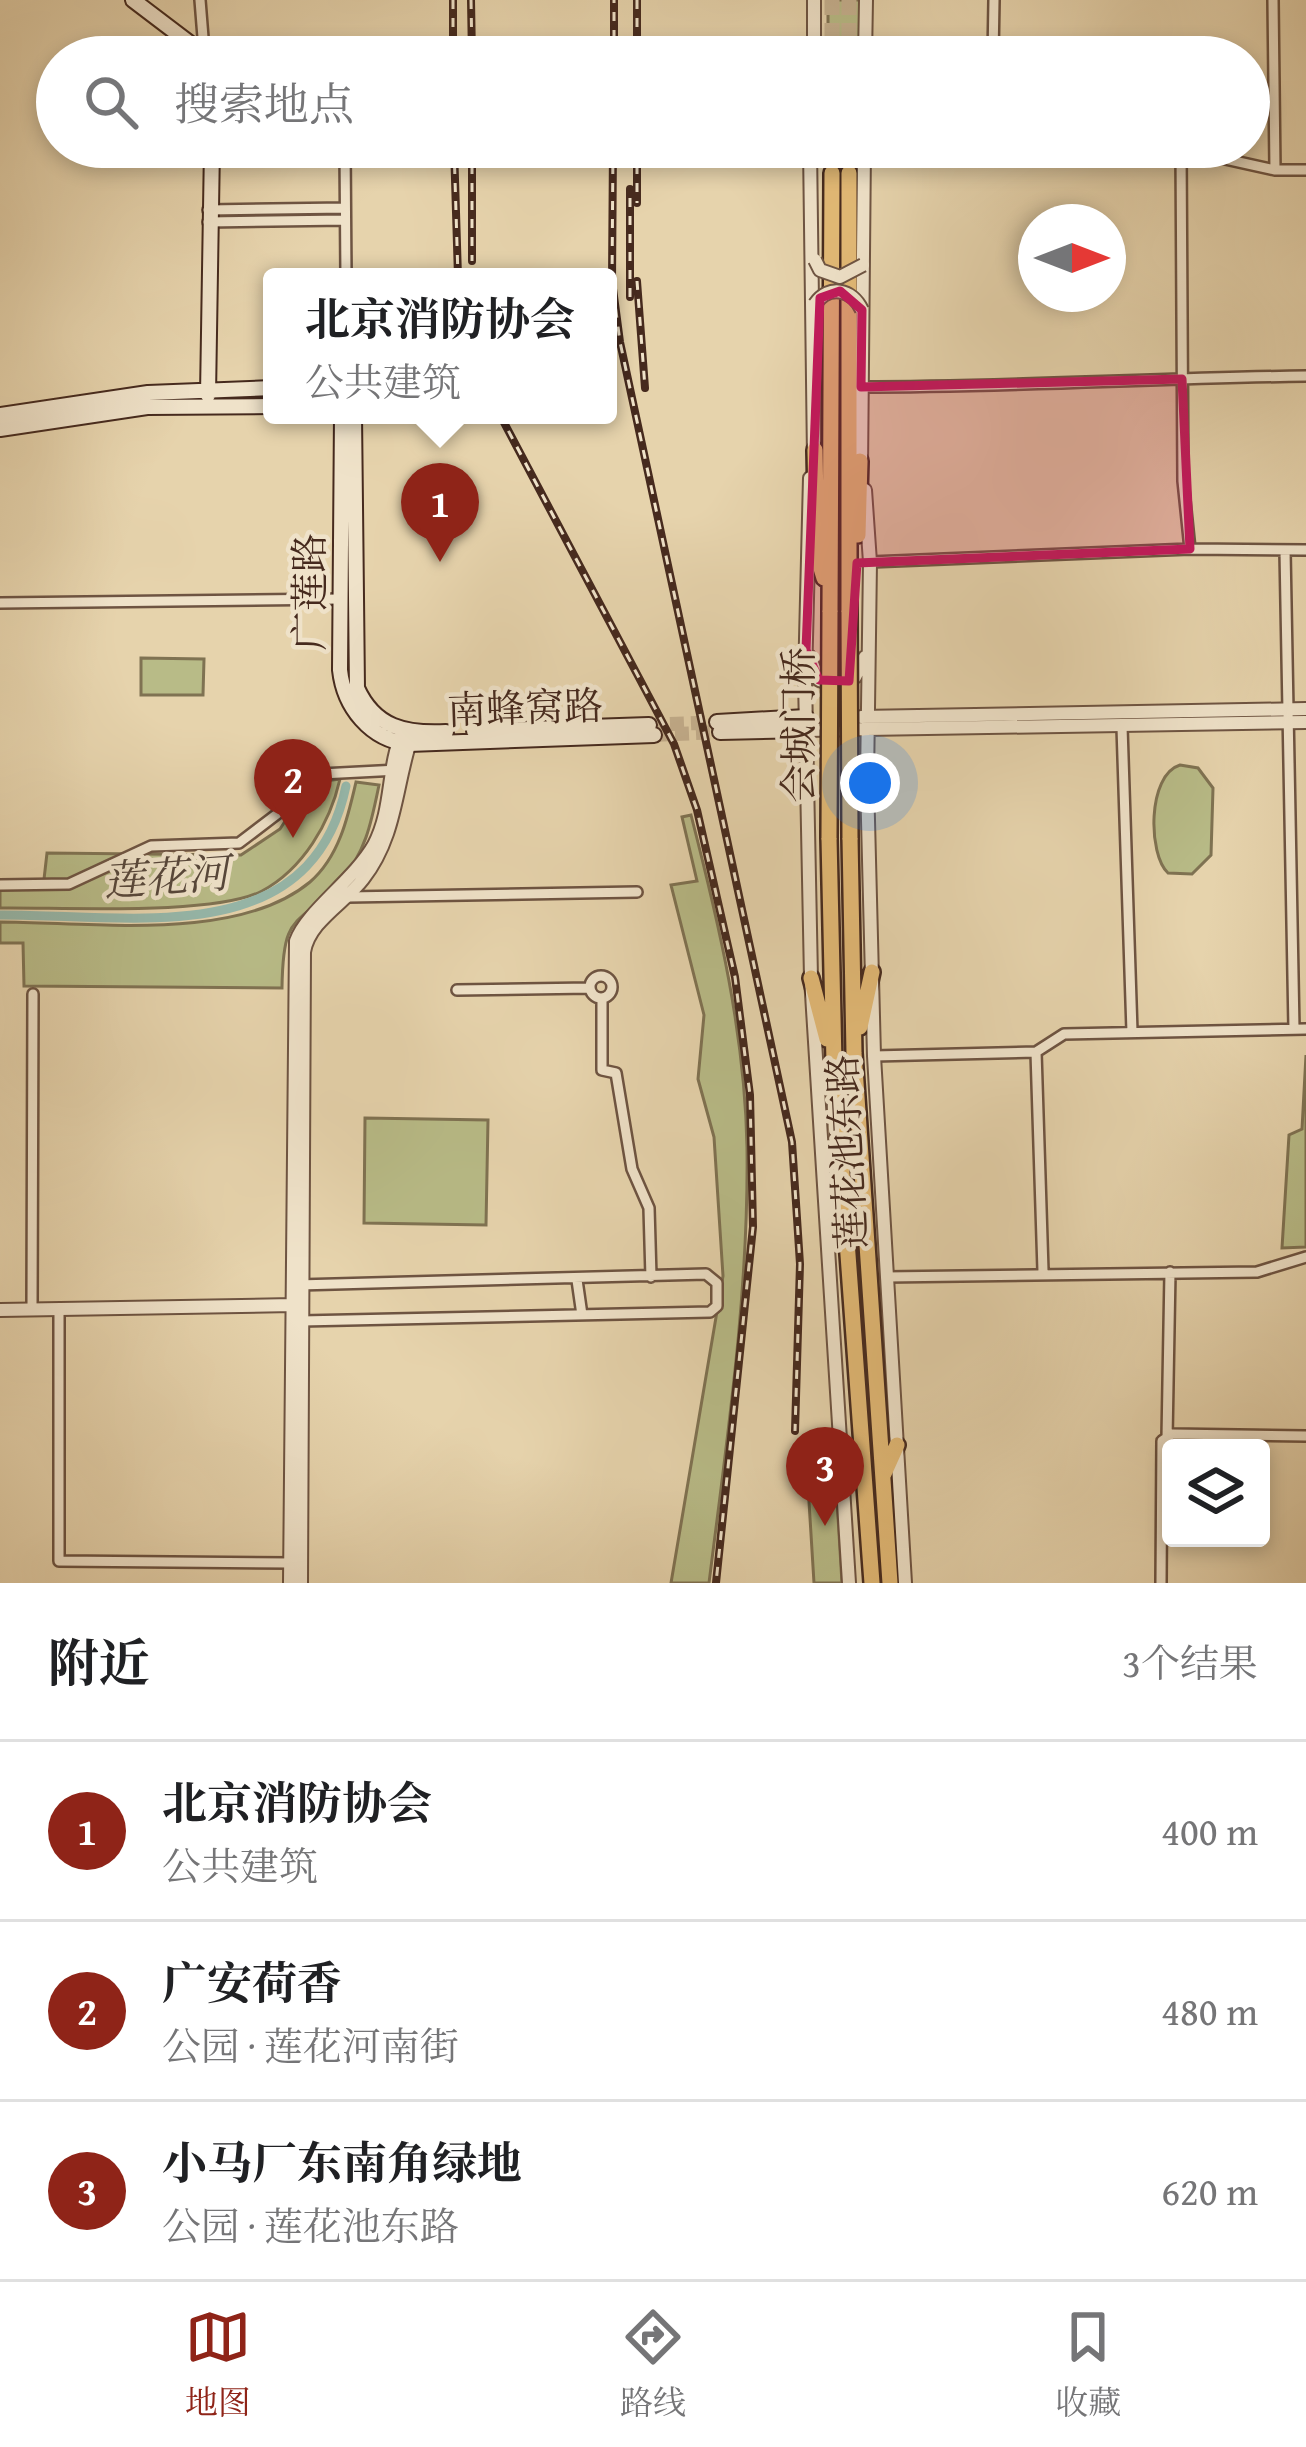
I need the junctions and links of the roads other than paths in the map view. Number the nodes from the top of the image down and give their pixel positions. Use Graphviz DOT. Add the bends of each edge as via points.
graph roads {
  1 [pos="133,0"];
  2 [pos="200,0"];
  3 [pos="814,0"];
  4 [pos="866,0"];
  5 [pos="994,0"];
  6 [pos="1274,0"];
  7 [pos="183,36"];
  8 [pos="204,36"];
  9 [pos="814,36"];
  10 [pos="866,36"];
  11 [pos="993,36"];
  12 [pos="211,168"];
  13 [pos="345,168"];
  14 [pos="812,168"];
  15 [pos="813,168"];
  16 [pos="864,168"];
  17 [pos="1177,168"];
  18 [pos="1266,168"];
  19 [pos="1275,170"];
  20 [pos="1306,170"];
  21 [pos="345,214"];
  22 [pos="208,217"];
  23 [pos="815,260"];
  24 [pos="863,265"];
  25 [pos="346,268"];
  26 [pos="815,304"];
  27 [pos="862,310"];
  28 [pos="1306,376"];
  29 [pos="1183,379"];
  30 [pos="861,387"];
  31 [pos="263,389"];
  32 [pos="208,398"];
  33 [pos="263,405"];
  34 [pos="812,414"];
  35 [pos="0,415"];
  36 [pos="342,424"];
  37 [pos="353,424"];
  38 [pos="0,429"];
  39 [pos="815,450"];
  40 [pos="860,461"];
  41 [pos="807,524"];
  42 [pos="1190,549"];
  43 [pos="1306,550"];
  44 [pos="1285,551"];
  45 [pos="870,562"];
  46 [pos="340,598"];
  47 [pos="0,602"];
  48 [pos="849,604"];
  49 [pos="830,605"];
  50 [pos="806,650"];
  51 [pos="867,653"];
  52 [pos="867,670"];
  53 [pos="805,679"];
  54 [pos="1306,709"];
  55 [pos="1287,716"];
  56 [pos="867,722"];
  57 [pos="1306,722"];
  58 [pos="806,723"];
  59 [pos="719,727"];
  60 [pos="1122,727"];
  61 [pos="652,730"];
  62 [pos="406,738"];
  63 [pos="397,770"];
  64 [pos="867,781"];
  65 [pos="806,785"];
  66 [pos="829,838"];
  67 [pos="850,838"];
  68 [pos="0,885"];
  69 [pos="637,892"];
  70 [pos="348,897"];
  71 [pos="872,972"];
  72 [pos="811,978"];
  73 [pos="590,988"];
  74 [pos="458,990"];
  75 [pos="33,994"];
  76 [pos="602,998"];
  77 [pos="1300,1029"];
  78 [pos="1132,1032"];
  79 [pos="1036,1052"];
  80 [pos="854,1053"];
  81 [pos="874,1056"];
  82 [pos="834,1063"];
  83 [pos="1306,1257"];
  84 [pos="1042,1271"];
  85 [pos="1170,1272"];
  86 [pos="651,1277"];
  87 [pos="886,1277"];
  88 [pos="578,1280"];
  89 [pos="298,1285"];
  90 [pos="292,1306"];
  91 [pos="0,1310"];
  92 [pos="32,1310"];
  93 [pos="59,1310"];
  94 [pos="582,1315"];
  95 [pos="298,1321"];
  96 [pos="1306,1436"];
  97 [pos="1167,1438"];
  98 [pos="897,1445"];
  99 [pos="882,1479"];
  100 [pos="297,1563"];
  101 [pos="290,1583"];
  102 [pos="301,1583"];
  103 [pos="849,1583"];
  104 [pos="872,1583"];
  105 [pos="890,1583"];
  106 [pos="905,1583"];
  107 [pos="1161,1583"];
  1 -- 7 [label="main road"];
  2 -- 8 [label="street"];
  3 -- 9 [label="street"];
  4 -- 10 [label="street"];
  5 -- 11 [label="street"];
  6 -- 19 [label="street"];
  12 -- 22 [label="main road"];
  13 -- 21 [label="street"];
  14 -- 34 [label="street"];
  15 -- 23 [label="street"];
  16 -- 24 [label="street"];
  17 -- 29 [label="street"];
  18 -- 19 [label="street"];
  19 -- 20 [label="street"];
  21 -- 22 [label="street"];
  21 -- 25 [label="street"];
  22 -- 32 [label="main road"];
  23 -- 24 [label="street, bridge" via="840,278"];
  23 -- 26 [label="street"];
  24 -- 27 [label="street"];
  26 -- 27 [label="street, bridge" via="840,291"];
  26 -- 34 [label="street"];
  27 -- 30 [label="street"];
  28 -- 29 [label="street"];
  29 -- 30 [label="street"];
  29 -- 42 [label="street"];
  30 -- 40 [label="street"];
  31 -- 32 [label="main road"];
  32 -- 33 [label="main road"];
  32 -- 35 [label="main road" via="111,397"];
  32 -- 38 [label="main road"];
  34 -- 39 [label="street"];
  34 -- 41 [label="street" via="801,490"];
  36 -- 46 [label="main road, 广莲路"];
  37 -- 62 [label="main road, 广莲路" via="357,688 377,717"];
  39 -- 41 [label="street"];
  39 -- 49 [label="highway" via="818,555"];
  40 -- 45 [label="street"];
  40 -- 48 [label="highway"];
  41 -- 50 [label="street"];
  42 -- 44 [label="street"];
  42 -- 45 [label="street"];
  43 -- 44 [label="street"];
  44 -- 55 [label="street"];
  45 -- 51 [label="street"];
  46 -- 47 [label="street"];
  46 -- 62 [label="main road, 广莲路" via="340,670 349,704 359,718"];
  48 -- 49 [label="highway" via="841,173"];
  48 -- 67 [label="highway, 会城门桥, bridge"];
  49 -- 66 [label="highway, 会城门桥, bridge"];
  50 -- 51 [label="street" via="819,680 840,686"];
  50 -- 53 [label="street"];
  51 -- 52 [label="street"];
  52 -- 53 [label="street" via="855,695 840,704 819,698"];
  52 -- 56 [label="street, 莲花池东路"];
  53 -- 58 [label="street, 莲花池东路"];
  54 -- 55 [label="street"];
  55 -- 56 [label="street"];
  55 -- 57 [label="street"];
  55 -- 60 [label="street"];
  55 -- 77 [label="street"];
  56 -- 58 [label="street"];
  56 -- 60 [label="street"];
  56 -- 64 [label="street, 莲花池东路"];
  58 -- 59 [label="main road"];
  58 -- 65 [label="street, 莲花池东路"];
  60 -- 78 [label="street"];
  61 -- 62 [label="main road, 南蜂窝路"];
  62 -- 63 [label="street"];
  63 -- 68 [label="street" via="302,775 285,808 239,842 152,846 69,884"];
  63 -- 70 [label="street" via="385,843"];
  63 -- 89 [label="street" via="371,850 296,941"];
  64 -- 65 [label="street" via="850,762 832,758"];
  64 -- 71 [label="street, 莲花池东路"];
  65 -- 72 [label="street, 莲花池东路"];
  66 -- 82 [label="highway, 莲花池东路"];
  67 -- 80 [label="highway, 莲花池东路"];
  69 -- 70 [label="street"];
  70 -- 89 [label="street" via="313,930 304,952"];
  71 -- 80 [label="highway"];
  71 -- 81 [label="street, 莲花池东路"];
  72 -- 82 [label="highway"];
  72 -- 103 [label="street, 莲花池东路"];
  73 -- 74 [label="street"];
  73 -- 76 [label="street"];
  73 -- 76 [label="street" via="598,976 609,979 611,992"];
  75 -- 92 [label="street"];
  76 -- 86 [label="street" via="602,1070 616,1073 632,1169 649,1208"];
  77 -- 78 [label="street"];
  78 -- 79 [label="street" via="1064,1034"];
  79 -- 81 [label="street"];
  79 -- 84 [label="street"];
  80 -- 99 [label="highway, 莲花池东路"];
  81 -- 87 [label="street, 莲花池东路"];
  82 -- 104 [label="highway, 莲花池东路"];
  83 -- 85 [label="street" via="1257,1273"];
  84 -- 85 [label="street"];
  84 -- 87 [label="street"];
  85 -- 97 [label="street"];
  86 -- 88 [label="street"];
  86 -- 94 [label="street" via="710,1276 717,1306"];
  87 -- 98 [label="street, 莲花池东路"];
  88 -- 89 [label="street"];
  88 -- 94 [label="street"];
  89 -- 90 [label="street"];
  89 -- 95 [label="street"];
  90 -- 93 [label="street"];
  90 -- 95 [label="street"];
  91 -- 92 [label="street"];
  92 -- 93 [label="street"];
  93 -- 100 [label="street" via="59,1561"];
  94 -- 95 [label="street"];
  95 -- 100 [label="street"];
  96 -- 97 [label="street"];
  97 -- 107 [label="street"];
  98 -- 99 [label="highway"];
  98 -- 106 [label="street, 莲花池东路"];
  99 -- 105 [label="highway, 莲花池东路"];
  100 -- 101 [label="street"];
  100 -- 102 [label="street"];
}
